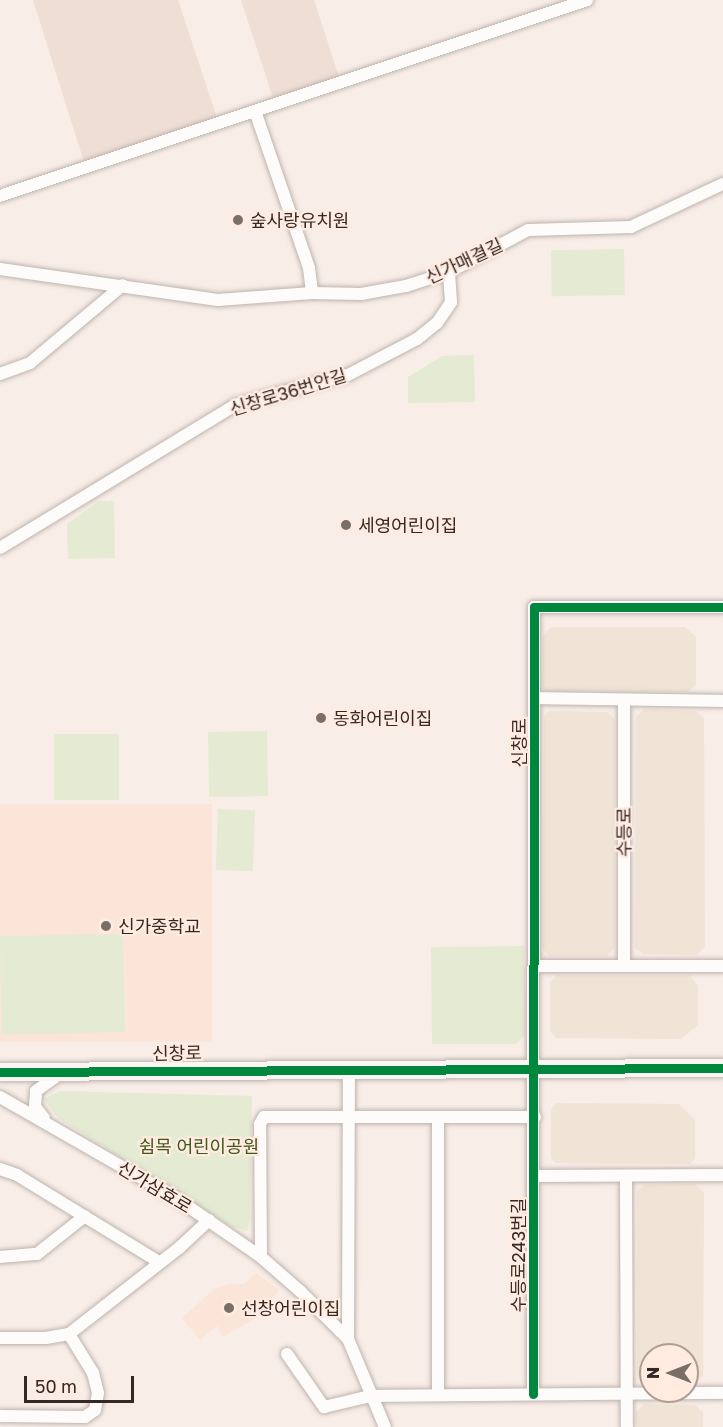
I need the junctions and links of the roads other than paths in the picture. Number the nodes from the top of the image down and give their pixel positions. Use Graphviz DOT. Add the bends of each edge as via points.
graph roads {
  1 [pos="587,0"];
  2 [pos="255,111"];
  3 [pos="723,184"];
  4 [pos="0,196"];
  5 [pos="0,269"];
  6 [pos="449,272"];
  7 [pos="123,285"];
  8 [pos="312,293"];
  9 [pos="0,374"];
  10 [pos="0,548"];
  11 [pos="723,607"];
  12 [pos="536,698"];
  13 [pos="624,701"];
  14 [pos="723,701"];
  15 [pos="624,964"];
  16 [pos="535,966"];
  17 [pos="723,966"];
  18 [pos="535,1068"];
  19 [pos="723,1068"];
  20 [pos="349,1070"];
  21 [pos="0,1072"];
  22 [pos="64,1072"];
  23 [pos="0,1097"];
  24 [pos="349,1116"];
  25 [pos="438,1117"];
  26 [pos="535,1117"];
  27 [pos="47,1121"];
  28 [pos="0,1169"];
  29 [pos="723,1175"];
  30 [pos="535,1176"];
  31 [pos="627,1176"];
  32 [pos="85,1216"];
  33 [pos="209,1220"];
  34 [pos="0,1257"];
  35 [pos="261,1257"];
  36 [pos="159,1262"];
  37 [pos="69,1334"];
  38 [pos="0,1338"];
  39 [pos="348,1340"];
  40 [pos="287,1354"];
  41 [pos="627,1393"];
  42 [pos="533,1394"];
  43 [pos="723,1394"];
  44 [pos="438,1395"];
  45 [pos="370,1396"];
  46 [pos="0,1416"];
  47 [pos="385,1427"];
  48 [pos="627,1427"];
  1 -- 2 [label="street"];
  2 -- 4 [label="street"];
  2 -- 8 [label="street" via="309,268"];
  3 -- 6 [label="street, 신가매결길" via="631,227 528,230"];
  5 -- 7 [label="street, 신가매결길"];
  6 -- 8 [label="street, 신가매결길" via="406,286 361,294"];
  6 -- 10 [label="street, 신창로36번안길" via="451,302 445,315 417,339 348,375 235,405"];
  7 -- 8 [label="street, 신가매결길" via="218,300"];
  7 -- 9 [label="street" via="30,363"];
  11 -- 12 [label="street, 신창로" via="534,607"];
  12 -- 13 [label="street"];
  12 -- 16 [label="street, 신창로"];
  13 -- 14 [label="street"];
  13 -- 15 [label="street, 수등로"];
  15 -- 16 [label="street"];
  15 -- 17 [label="street"];
  16 -- 18 [label="street, 신창로"];
  18 -- 19 [label="main road, 신창로"];
  18 -- 20 [label="main road, 신창로"];
  18 -- 26 [label="street, 수등로243번길"];
  20 -- 22 [label="main road, 신창로"];
  20 -- 24 [label="street, 신가삼효로"];
  21 -- 22 [label="main road, 신창로"];
  22 -- 27 [label="street" via="36,1090 35,1107"];
  23 -- 27 [label="street, 신가삼효로"];
  24 -- 25 [label="street"];
  24 -- 35 [label="street" via="271,1115 260,1124"];
  24 -- 39 [label="street, 신가삼효로"];
  25 -- 26 [label="street"];
  25 -- 44 [label="street"];
  26 -- 30 [label="street, 수등로243번길"];
  27 -- 33 [label="street, 신가삼효로"];
  28 -- 32 [label="street"];
  29 -- 31 [label="street"];
  30 -- 31 [label="street"];
  30 -- 42 [label="street, 수등로243번길"];
  31 -- 41 [label="street"];
  32 -- 34 [label="street" via="37,1254"];
  32 -- 36 [label="street"];
  33 -- 35 [label="street, 신가삼효로"];
  33 -- 36 [label="street"];
  35 -- 39 [label="street, 신가삼효로"];
  36 -- 37 [label="street"];
  37 -- 38 [label="street"];
  37 -- 46 [label="street" via="93,1373 98,1393 95,1410 85,1417"];
  39 -- 45 [label="street, 신가삼효로"];
  40 -- 45 [label="street" via="324,1407"];
  41 -- 42 [label="street"];
  41 -- 43 [label="street"];
  41 -- 48 [label="street"];
  42 -- 44 [label="street"];
  44 -- 45 [label="street"];
  45 -- 47 [label="street, 신가삼효로"];
}
